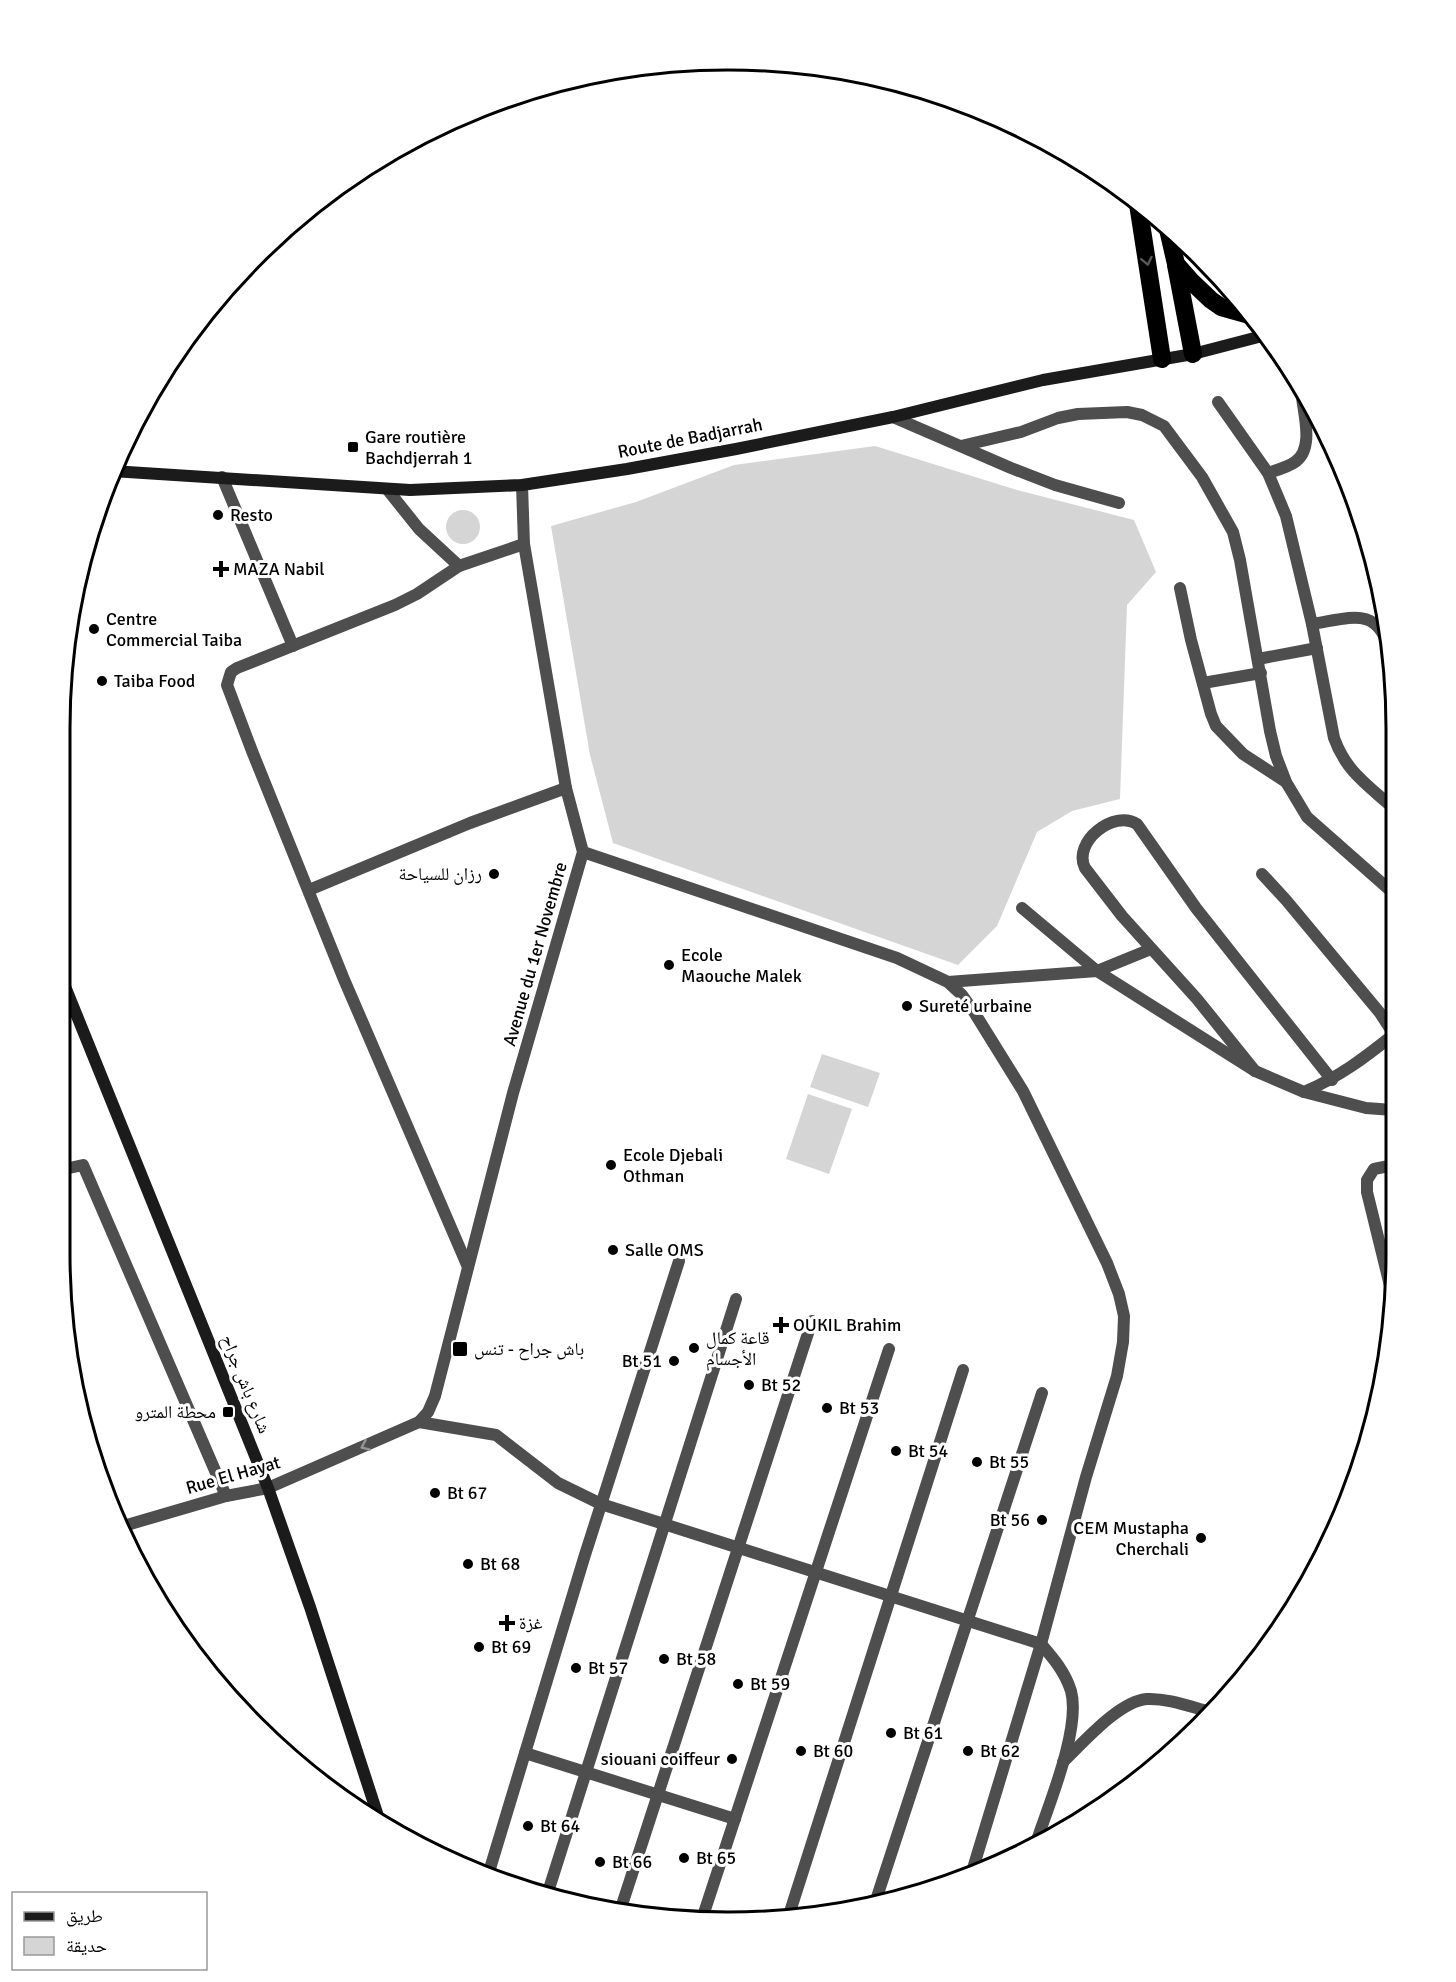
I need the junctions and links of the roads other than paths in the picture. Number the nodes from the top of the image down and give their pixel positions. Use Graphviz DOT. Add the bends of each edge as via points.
graph roads {
  1 [pos="1140,216"];
  2 [pos="1171,242"];
  3 [pos="1176,264"];
  4 [pos="1236,311"];
  5 [pos="1257,337"];
  6 [pos="1193,354"];
  7 [pos="1162,359"];
  8 [pos="1218,402"];
  9 [pos="1304,411"];
  10 [pos="893,417"];
  11 [pos="961,446"];
  12 [pos="123,472"];
  13 [pos="1268,473"];
  14 [pos="222,477"];
  15 [pos="522,485"];
  16 [pos="387,489"];
  17 [pos="1119,503"];
  18 [pos="524,544"];
  19 [pos="459,566"];
  20 [pos="1180,588"];
  21 [pos="1312,624"];
  22 [pos="1377,624"];
  23 [pos="293,646"];
  24 [pos="1317,648"];
  25 [pos="1258,659"];
  26 [pos="1261,673"];
  27 [pos="1203,683"];
  28 [pos="1286,782"];
  29 [pos="566,788"];
  30 [pos="1386,802"];
  31 [pos="583,852"];
  32 [pos="1262,874"];
  33 [pos="1386,887"];
  34 [pos="309,890"];
  35 [pos="1022,908"];
  36 [pos="1151,949"];
  37 [pos="1097,971"];
  38 [pos="948,982"];
  39 [pos="70,999"];
  40 [pos="1386,1023"];
  41 [pos="1386,1040"];
  42 [pos="1255,1071"];
  43 [pos="1332,1080"];
  44 [pos="1304,1092"];
  45 [pos="1386,1109"];
  46 [pos="1386,1167"];
  47 [pos="70,1168"];
  48 [pos="679,1261"];
  49 [pos="1385,1267"];
  50 [pos="468,1268"];
  51 [pos="736,1299"];
  52 [pos="812,1321"];
  53 [pos="889,1349"];
  54 [pos="963,1370"];
  55 [pos="1042,1393"];
  56 [pos="419,1422"];
  57 [pos="268,1488"];
  58 [pos="226,1496"];
  59 [pos="601,1504"];
  60 [pos="129,1524"];
  61 [pos="664,1524"];
  62 [pos="739,1549"];
  63 [pos="817,1572"];
  64 [pos="892,1596"];
  65 [pos="969,1620"];
  66 [pos="1041,1644"];
  67 [pos="1201,1710"];
  68 [pos="525,1753"];
  69 [pos="1063,1762"];
  70 [pos="586,1772"];
  71 [pos="658,1795"];
  72 [pos="376,1809"];
  73 [pos="735,1819"];
  74 [pos="1039,1833"];
  75 [pos="975,1863"];
  76 [pos="491,1867"];
  77 [pos="550,1887"];
  78 [pos="878,1894"];
  79 [pos="623,1903"];
  80 [pos="791,1908"];
  81 [pos="705,1911"];
  1 -- 7 [label="highway, one-way"];
  2 -- 3 [label="highway"];
  3 -- 4 [label="highway" via="1211,300"];
  3 -- 6 [label="highway"];
  5 -- 6 [label="main road, Route de Badjarrah"];
  6 -- 7 [label="main road, Route de Badjarrah"];
  7 -- 10 [label="main road, Route de Badjarrah" via="1042,380"];
  8 -- 13 [label="street"];
  9 -- 13 [label="street" via="1306,431 1300,458"];
  10 -- 11 [label="street"];
  10 -- 15 [label="main road, Route de Badjarrah" via="649,465"];
  11 -- 17 [label="street" via="1055,484"];
  11 -- 25 [label="street" via="1021,432 1058,418 1107,411 1142,415 1164,426 1202,477 1233,532"];
  12 -- 14 [label="main road, Route de Badjarrah"];
  13 -- 21 [label="street" via="1292,534"];
  14 -- 16 [label="main road, Route de Badjarrah"];
  14 -- 23 [label="street"];
  15 -- 16 [label="main road, Route de Badjarrah"];
  15 -- 18 [label="street, Avenue du 1er Novembre"];
  16 -- 19 [label="street" via="419,529"];
  18 -- 19 [label="street"];
  18 -- 29 [label="street, Avenue du 1er Novembre"];
  19 -- 23 [label="street" via="395,605"];
  20 -- 27 [label="street"];
  21 -- 22 [label="street" via="1344,619"];
  21 -- 24 [label="street"];
  23 -- 34 [label="street" via="237,668 231,672 227,685"];
  24 -- 25 [label="street"];
  24 -- 30 [label="street" via="1340,755"];
  25 -- 26 [label="street"];
  26 -- 27 [label="street"];
  26 -- 28 [label="street" via="1270,731"];
  27 -- 28 [label="street" via="1216,726 1243,754"];
  28 -- 33 [label="street" via="1307,817"];
  29 -- 31 [label="street, Avenue du 1er Novembre"];
  29 -- 34 [label="street"];
  31 -- 38 [label="street" via="897,958"];
  31 -- 50 [label="street, Avenue du 1er Novembre" via="513,1093"];
  32 -- 40 [label="street"];
  34 -- 50 [label="street"];
  35 -- 37 [label="street"];
  36 -- 37 [label="street"];
  36 -- 42 [label="street"];
  36 -- 43 [label="street" via="1081,862 1086,844 1118,820 1128,819 1137,824 1196,908"];
  37 -- 38 [label="street"];
  37 -- 42 [label="street"];
  38 -- 66 [label="street" via="974,1012 1023,1091 1107,1263 1124,1316 1117,1376"];
  39 -- 57 [label="main road, شارع باش جراح"];
  41 -- 43 [label="street"];
  42 -- 44 [label="street"];
  43 -- 44 [label="street"];
  44 -- 45 [label="street"];
  46 -- 49 [label="street" via="1374,1169 1367,1180"];
  47 -- 58 [label="street" via="83,1165"];
  48 -- 59 [label="street"];
  50 -- 56 [label="street, Avenue du 1er Novembre" via="435,1396"];
  51 -- 61 [label="street"];
  52 -- 62 [label="street"];
  53 -- 63 [label="street"];
  54 -- 64 [label="street"];
  55 -- 65 [label="street"];
  56 -- 57 [label="street, Rue El Hayat, one-way"];
  56 -- 59 [label="street" via="496,1435 558,1483"];
  57 -- 58 [label="street, Rue El Hayat"];
  57 -- 72 [label="main road, شارع باش جراح"];
  58 -- 60 [label="street, Rue El Hayat"];
  59 -- 61 [label="street"];
  59 -- 68 [label="street"];
  61 -- 62 [label="street"];
  61 -- 70 [label="street"];
  62 -- 63 [label="street"];
  62 -- 71 [label="street"];
  63 -- 64 [label="street"];
  63 -- 73 [label="street"];
  64 -- 65 [label="street"];
  64 -- 80 [label="street"];
  65 -- 66 [label="street"];
  65 -- 78 [label="street"];
  66 -- 69 [label="street" via="1060,1665 1071,1692 1072,1720"];
  66 -- 75 [label="street"];
  67 -- 69 [label="street" via="1145,1699 1125,1706"];
  68 -- 70 [label="street"];
  68 -- 76 [label="street"];
  69 -- 74 [label="street"];
  70 -- 71 [label="street"];
  70 -- 77 [label="street"];
  71 -- 73 [label="street"];
  71 -- 79 [label="street"];
  73 -- 81 [label="street"];
}
